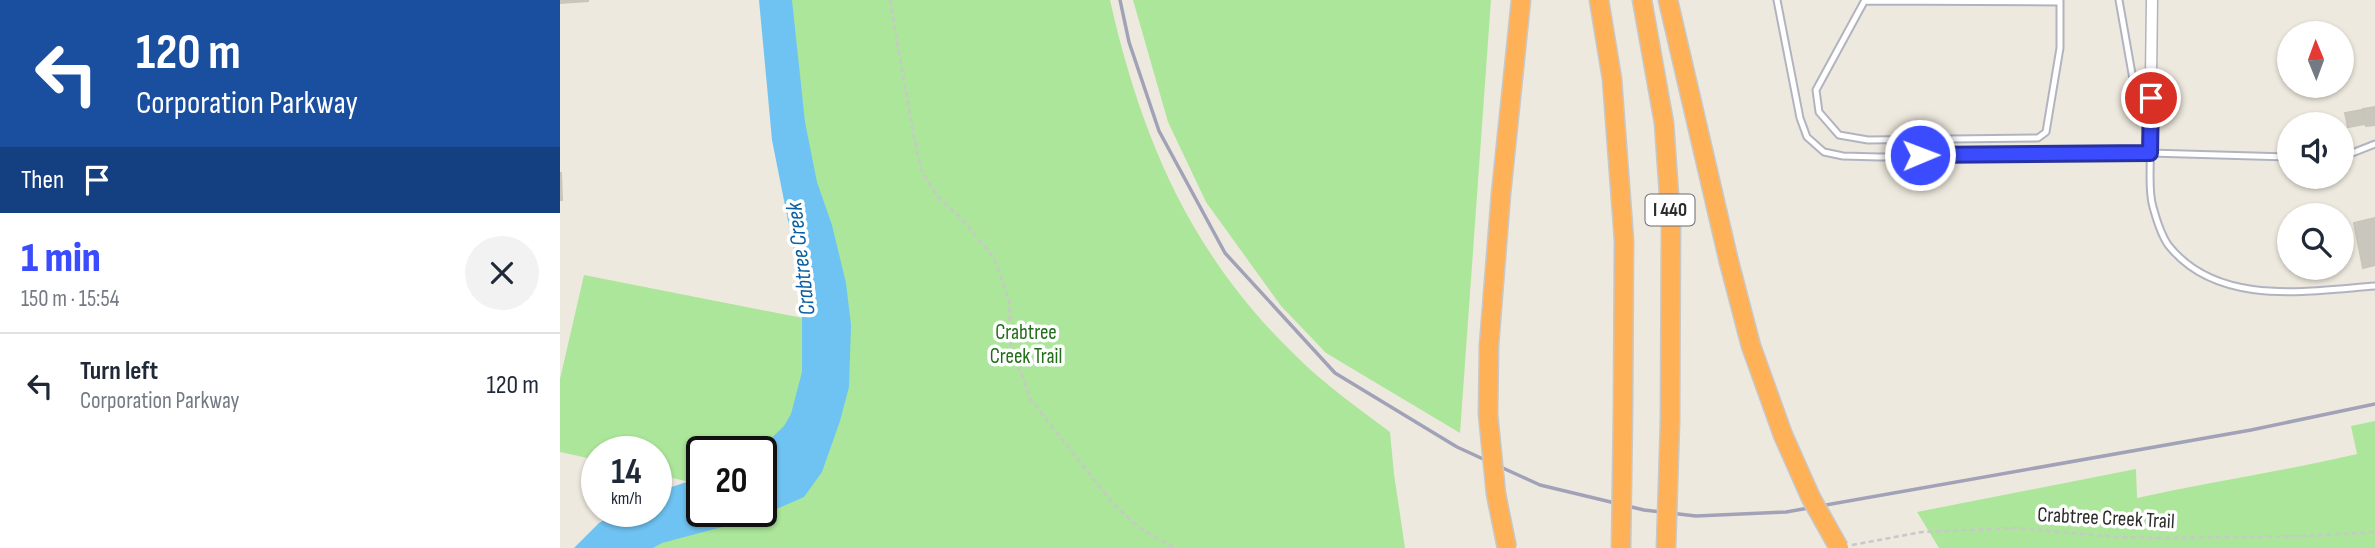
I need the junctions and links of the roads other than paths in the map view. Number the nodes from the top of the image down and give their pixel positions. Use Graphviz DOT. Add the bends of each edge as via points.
graph roads {
  1 [pos="1521,0"];
  2 [pos="1599,0"];
  3 [pos="1642,0"];
  4 [pos="1668,0"];
  5 [pos="1777,0"];
  6 [pos="2119,0"];
  7 [pos="2152,0"];
  8 [pos="1865,1"];
  9 [pos="2060,1"];
  10 [pos="2151,98"];
  11 [pos="2375,144"];
  12 [pos="2354,152"];
  13 [pos="2150,153"];
  14 [pos="2277,157"];
  15 [pos="2375,286"];
  16 [pos="1844,547"];
  17 [pos="1507,548"];
  18 [pos="1621,548"];
  19 [pos="1666,548"];
  1 -- 17 [label="highway, bridge" via="1489,345 1488,414"];
  2 -- 18 [label="highway, I 440, bridge" via="1612,79 1624,240"];
  3 -- 19 [label="highway, I 440, bridge" via="1664,123 1671,222"];
  4 -- 16 [label="highway, bridge" via="1751,346 1811,498"];
  5 -- 13 [label="lane" via="1800,118 1807,137 1824,152 1879,157"];
  6 -- 10 [label="lane" via="2134,85"];
  7 -- 10 [label="street"];
  8 -- 9 [label="lane"];
  8 -- 9 [label="lane" via="1816,90 1819,112 1839,135 1868,140 2038,138 2046,132 2060,48"];
  10 -- 13 [label="street"];
  11 -- 12 [label="lane"];
  13 -- 14 [label="lane"];
  13 -- 15 [label="lane" via="2152,204 2167,244 2189,266 2219,282 2257,292"];
}
